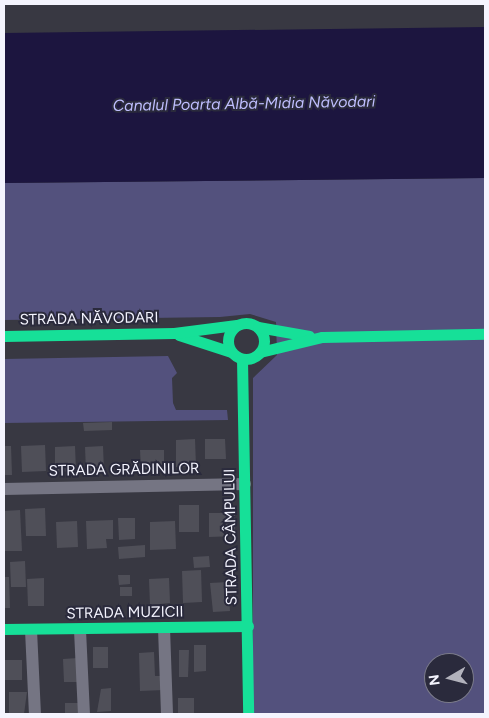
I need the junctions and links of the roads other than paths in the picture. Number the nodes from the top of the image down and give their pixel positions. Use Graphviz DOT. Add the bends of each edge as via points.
graph roads {
  1 [pos="236,325"];
  2 [pos="258,327"];
  3 [pos="174,333"];
  4 [pos="485,334"];
  5 [pos="4,336"];
  6 [pos="322,337"];
  7 [pos="231,352"];
  8 [pos="260,352"];
  9 [pos="242,359"];
  10 [pos="245,484"];
  11 [pos="4,489"];
  12 [pos="248,626"];
  13 [pos="164,628"];
  14 [pos="4,629"];
  15 [pos="31,630"];
  16 [pos="80,630"];
  17 [pos="35,714"];
  18 [pos="84,714"];
  19 [pos="167,714"];
  20 [pos="248,714"];
  1 -- 2 [label="main road" via="247,322"];
  1 -- 3 [label="main road, STRADA NĂVODARI"];
  1 -- 7 [label="main road" via="228,335"];
  2 -- 6 [label="main road"];
  2 -- 8 [label="main road" via="264,337"];
  3 -- 5 [label="main road, STRADA NĂVODARI"];
  3 -- 7 [label="main road, STRADA NĂVODARI"];
  4 -- 6 [label="main road"];
  6 -- 8 [label="main road"];
  7 -- 9 [label="main road"];
  8 -- 9 [label="main road" via="250,359"];
  9 -- 10 [label="main road, STRADA CÂMPULUI"];
  10 -- 11 [label="street, STRADA GRĂDINILOR"];
  10 -- 12 [label="main road, STRADA CÂMPULUI"];
  12 -- 13 [label="main road, STRADA MUZICII"];
  12 -- 20 [label="main road, STRADA CÂMPULUI"];
  13 -- 16 [label="main road, STRADA MUZICII"];
  13 -- 19 [label="street"];
  14 -- 15 [label="main road, STRADA MUZICII"];
  15 -- 16 [label="main road, STRADA MUZICII"];
  15 -- 17 [label="street"];
  16 -- 18 [label="street"];
}
